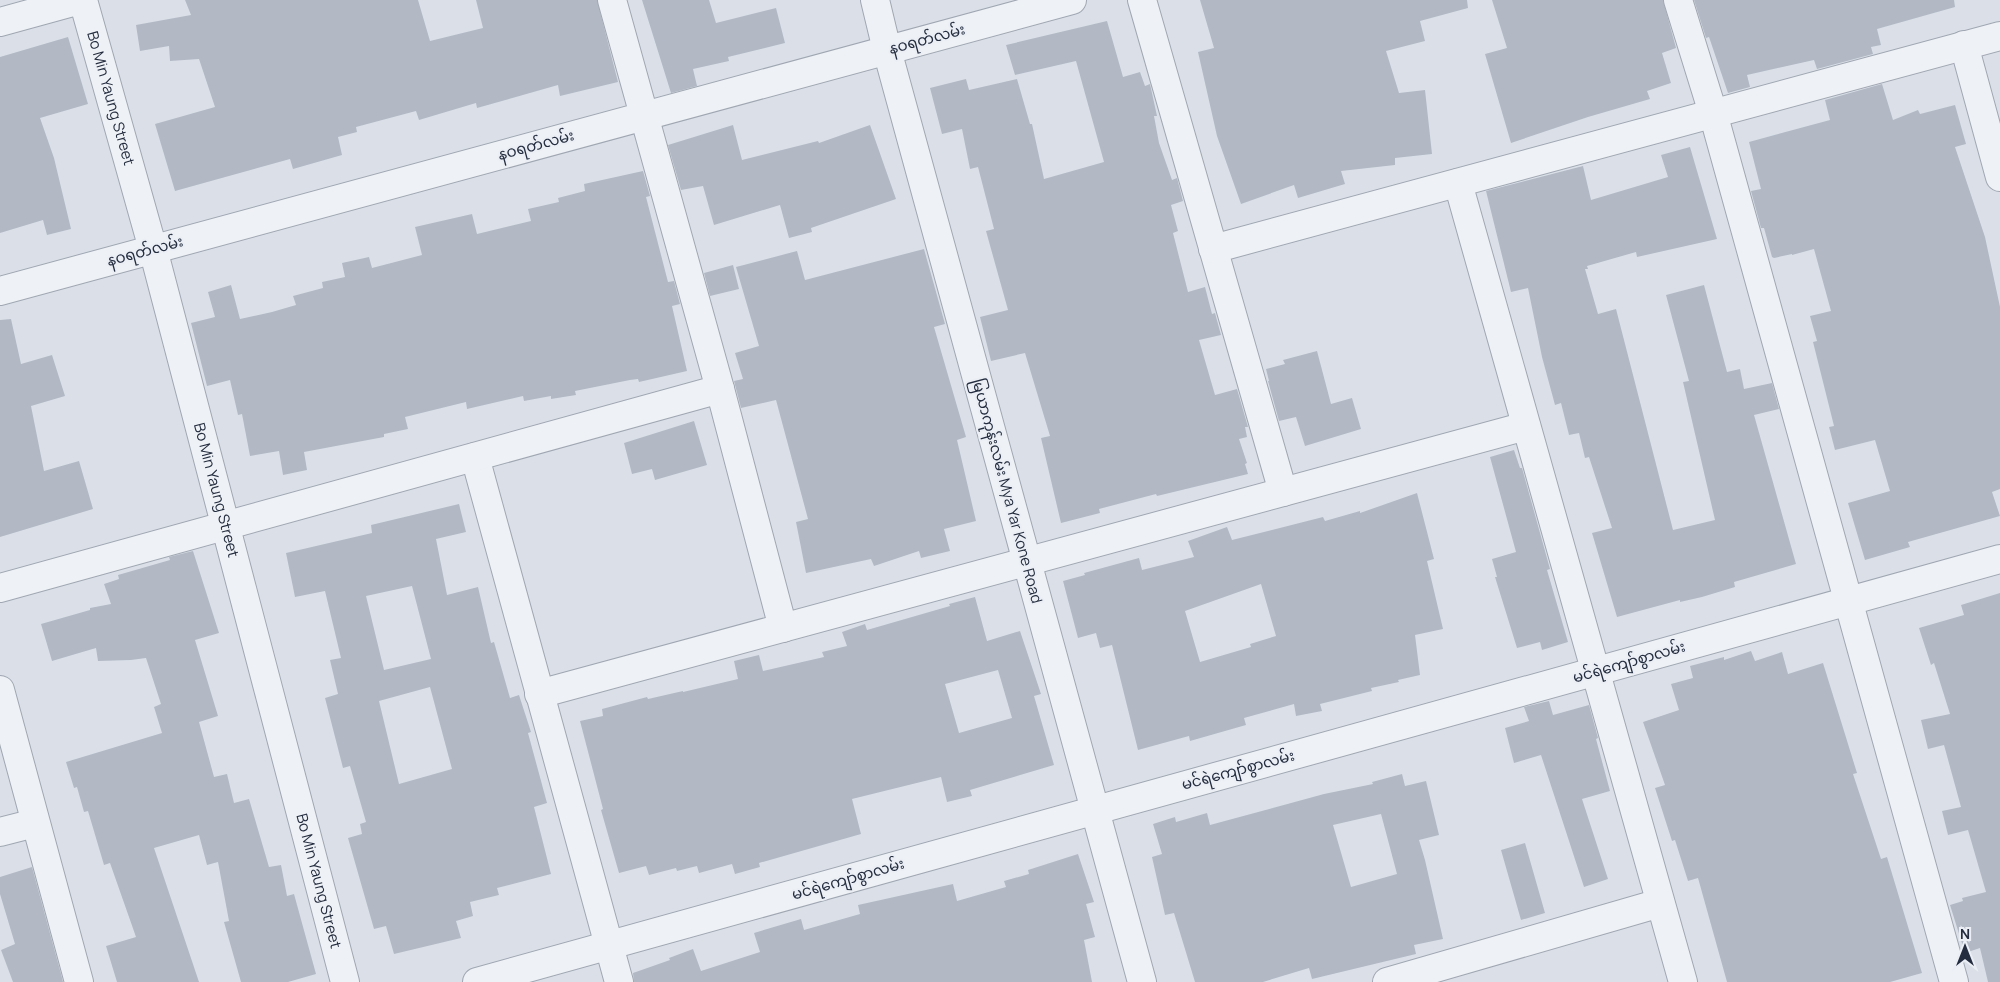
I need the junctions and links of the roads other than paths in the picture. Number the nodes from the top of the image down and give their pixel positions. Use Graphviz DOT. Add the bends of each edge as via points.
graph roads {
  1 [pos="81,0"];
  2 [pos="612,0"];
  3 [pos="875,0"];
  4 [pos="1072,0"];
  5 [pos="1142,0"];
  6 [pos="1678,0"];
  7 [pos="0,22"];
  8 [pos="2000,36"];
  9 [pos="1964,45"];
  10 [pos="887,50"];
  11 [pos="1713,112"];
  12 [pos="644,116"];
  13 [pos="2000,177"];
  14 [pos="1458,183"];
  15 [pos="153,249"];
  16 [pos="1213,249"];
  17 [pos="0,291"];
  18 [pos="720,389"];
  19 [pos="1526,426"];
  20 [pos="475,457"];
  21 [pos="1282,492"];
  22 [pos="225,526"];
  23 [pos="2000,559"];
  24 [pos="1026,561"];
  25 [pos="0,588"];
  26 [pos="1849,600"];
  27 [pos="783,628"];
  28 [pos="1595,672"];
  29 [pos="0,690"];
  30 [pos="539,694"];
  31 [pos="1094,810"];
  32 [pos="35,823"];
  33 [pos="0,832"];
  34 [pos="1660,903"];
  35 [pos="609,945"];
  36 [pos="1404,980"];
  37 [pos="79,982"];
  38 [pos="345,982"];
  39 [pos="477,982"];
  40 [pos="619,982"];
  41 [pos="1142,982"];
  42 [pos="1683,982"];
  43 [pos="1954,982"];
  1 -- 7 [label="street"];
  1 -- 15 [label="street, Bo Min Yaung Street"];
  2 -- 12 [label="street"];
  3 -- 10 [label="street, မြယာကုန်းလမ်း Mya Yar Kone Road"];
  4 -- 10 [label="street, နဝရတ်လမ်း"];
  5 -- 16 [label="street"];
  6 -- 11 [label="street"];
  8 -- 9 [label="street"];
  9 -- 11 [label="street"];
  9 -- 13 [label="street"];
  10 -- 12 [label="street, နဝရတ်လမ်း"];
  10 -- 24 [label="street, မြယာကုန်းလမ်း Mya Yar Kone Road"];
  11 -- 14 [label="street"];
  11 -- 26 [label="street"];
  12 -- 15 [label="street, နဝရတ်လမ်း"];
  12 -- 18 [label="street"];
  14 -- 16 [label="street"];
  14 -- 19 [label="street"];
  15 -- 17 [label="street, နဝရတ်လမ်း"];
  15 -- 22 [label="street, Bo Min Yaung Street"];
  16 -- 21 [label="street"];
  18 -- 20 [label="street"];
  18 -- 27 [label="street"];
  19 -- 21 [label="street"];
  19 -- 28 [label="street"];
  20 -- 22 [label="street"];
  20 -- 30 [label="street"];
  21 -- 24 [label="street"];
  22 -- 25 [label="street"];
  22 -- 38 [label="street, Bo Min Yaung Street"];
  23 -- 26 [label="street, မင်ရဲကျော်စွာလမ်း"];
  24 -- 27 [label="street"];
  24 -- 31 [label="street, မြယာကုန်းလမ်း Mya Yar Kone Road"];
  26 -- 28 [label="street, မင်ရဲကျော်စွာလမ်း"];
  26 -- 43 [label="street"];
  27 -- 30 [label="street"];
  28 -- 31 [label="street, မင်ရဲကျော်စွာလမ်း"];
  28 -- 34 [label="street"];
  29 -- 32 [label="street"];
  30 -- 35 [label="street"];
  31 -- 35 [label="street, မင်ရဲကျော်စွာလမ်း"];
  31 -- 41 [label="street, မြယာကုန်းလမ်း Mya Yar Kone Road"];
  32 -- 33 [label="street"];
  32 -- 37 [label="street"];
  34 -- 36 [label="street"];
  34 -- 42 [label="street"];
  35 -- 39 [label="street, မင်ရဲကျော်စွာလမ်း"];
  35 -- 40 [label="street"];
}
